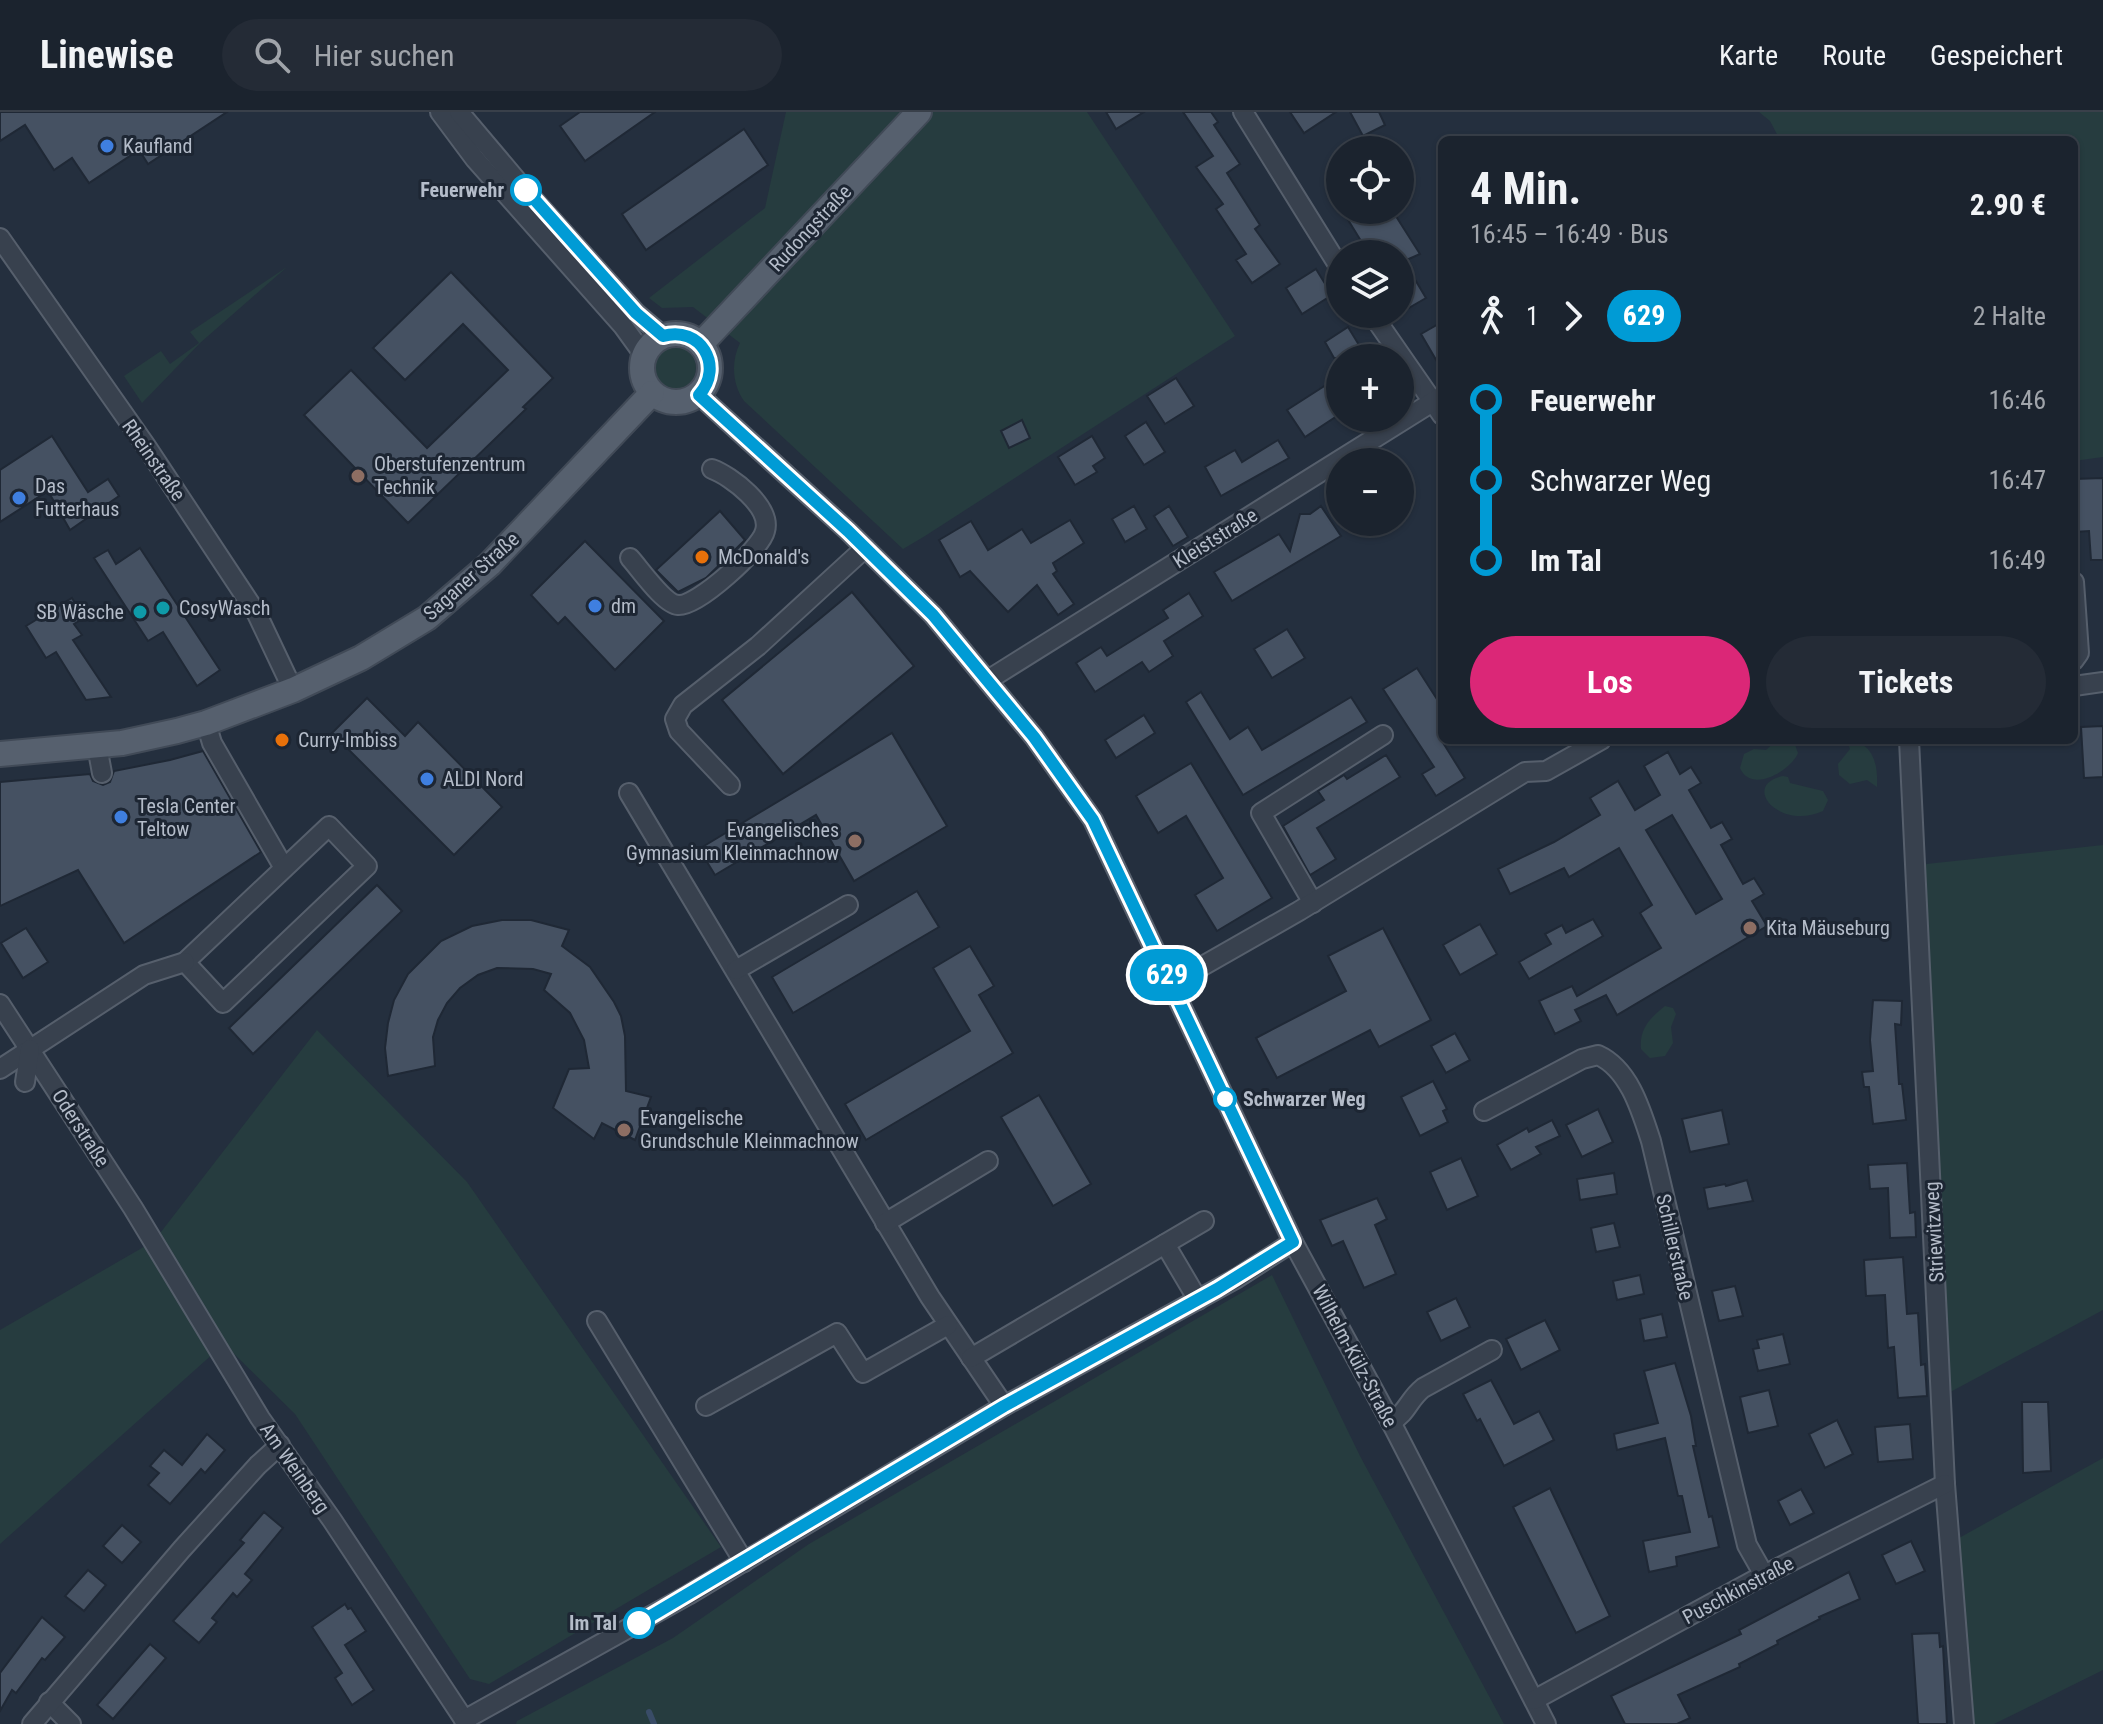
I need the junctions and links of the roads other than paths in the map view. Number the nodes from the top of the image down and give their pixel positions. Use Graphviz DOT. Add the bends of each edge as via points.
graph roads {
  1 [pos="440,112"];
  2 [pos="459,112"];
  3 [pos="919,112"];
  4 [pos="1243,112"];
  5 [pos="0,238"];
  6 [pos="1326,245"];
  7 [pos="1382,328"];
  8 [pos="663,336"];
  9 [pos="701,344"];
  10 [pos="644,355"];
  11 [pos="652,393"];
  12 [pos="699,395"];
  13 [pos="1438,403"];
  14 [pos="1438,405"];
  15 [pos="712,469"];
  16 [pos="865,548"];
  17 [pos="630,558"];
  18 [pos="988,680"];
  19 [pos="2103,682"];
  20 [pos="2078,685"];
  21 [pos="293,690"];
  22 [pos="206,723"];
  23 [pos="1383,735"];
  24 [pos="1594,744"];
  25 [pos="1909,744"];
  26 [pos="97,746"];
  27 [pos="0,754"];
  28 [pos="102,773"];
  29 [pos="730,785"];
  30 [pos="629,793"];
  31 [pos="284,868"];
  32 [pos="1313,903"];
  33 [pos="848,905"];
  34 [pos="185,962"];
  35 [pos="736,970"];
  36 [pos="1171,984"];
  37 [pos="0,1004"];
  38 [pos="30,1049"];
  39 [pos="0,1069"];
  40 [pos="25,1082"];
  41 [pos="1484,1111"];
  42 [pos="988,1161"];
  43 [pos="133,1208"];
  44 [pos="1204,1221"];
  45 [pos="885,1223"];
  46 [pos="1293,1242"];
  47 [pos="1165,1244"];
  48 [pos="1198,1300"];
  49 [pos="597,1321"];
  50 [pos="948,1325"];
  51 [pos="1492,1350"];
  52 [pos="971,1358"];
  53 [pos="706,1406"];
  54 [pos="1004,1406"];
  55 [pos="1391,1422"];
  56 [pos="280,1445"];
  57 [pos="1945,1484"];
  58 [pos="744,1562"];
  59 [pos="1764,1575"];
  60 [pos="1534,1700"];
  61 [pos="49,1702"];
  62 [pos="465,1722"];
  63 [pos="32,1724"];
  64 [pos="71,1724"];
  65 [pos="1546,1724"];
  66 [pos="1964,1724"];
  1 -- 10 [label="street"];
  2 -- 8 [label="street" via="627,303"];
  3 -- 9 [label="main road, Rudongstraße"];
  4 -- 6 [label="street"];
  5 -- 21 [label="street, Rheinstraße" via="257,614"];
  7 -- 13 [label="street"];
  8 -- 9 [label="main road" via="683,334"];
  8 -- 10 [label="main road"];
  9 -- 12 [label="main road" via="711,373"];
  10 -- 11 [label="main road" via="642,375"];
  11 -- 12 [label="main road" via="675,403"];
  11 -- 21 [label="main road, Saganer Straße" via="490,564 427,618"];
  12 -- 16 [label="street, Wilhelm-Külz-Straße"];
  14 -- 18 [label="street, Kleiststraße"];
  15 -- 17 [label="street" via="728,475 761,509 765,533 753,549 704,596 676,606"];
  16 -- 18 [label="street, Wilhelm-Külz-Straße" via="933,615"];
  16 -- 29 [label="street" via="758,646 683,705 675,719 679,731"];
  18 -- 36 [label="street, Wilhelm-Külz-Straße" via="1093,820"];
  19 -- 20 [label="street"];
  21 -- 22 [label="main road, Saganer Straße"];
  22 -- 26 [label="main road, Saganer Straße"];
  22 -- 31 [label="street" via="212,743"];
  23 -- 32 [label="street" via="1261,813"];
  24 -- 32 [label="street" via="1546,771 1525,772"];
  25 -- 57 [label="street, Striewitzweg"];
  26 -- 27 [label="main road, Saganer Straße"];
  26 -- 28 [label="street"];
  30 -- 35 [label="street"];
  31 -- 34 [label="street"];
  31 -- 34 [label="street" via="329,826 367,866 223,1003"];
  32 -- 36 [label="street"];
  33 -- 35 [label="street"];
  34 -- 38 [label="street" via="144,975"];
  35 -- 45 [label="street"];
  36 -- 46 [label="street, Wilhelm-Külz-Straße"];
  37 -- 38 [label="street, Oderstraße"];
  38 -- 39 [label="street"];
  38 -- 40 [label="street"];
  38 -- 43 [label="street, Oderstraße"];
  41 -- 59 [label="street, Schillerstraße" via="1598,1055 1613,1062 1628,1083 1651,1141 1747,1545"];
  42 -- 45 [label="street"];
  43 -- 56 [label="street, Am Weinberg"];
  44 -- 47 [label="street"];
  45 -- 50 [label="street"];
  46 -- 48 [label="street"];
  46 -- 55 [label="street, Wilhelm-Külz-Straße"];
  47 -- 48 [label="street"];
  47 -- 52 [label="street"];
  48 -- 54 [label="street"];
  49 -- 58 [label="street"];
  50 -- 52 [label="street"];
  50 -- 53 [label="street" via="863,1373 837,1333"];
  51 -- 55 [label="street" via="1423,1388"];
  52 -- 54 [label="street"];
  54 -- 58 [label="street"];
  55 -- 60 [label="street, Wilhelm-Külz-Straße"];
  56 -- 61 [label="street" via="209,1518"];
  56 -- 62 [label="street, Am Weinberg"];
  57 -- 59 [label="street, Puschkinstraße"];
  57 -- 66 [label="street, Striewitzweg"];
  58 -- 62 [label="street"];
  59 -- 60 [label="street, Puschkinstraße"];
  60 -- 65 [label="street, Wilhelm-Külz-Straße"];
  61 -- 63 [label="street"];
  61 -- 64 [label="street"];
}
